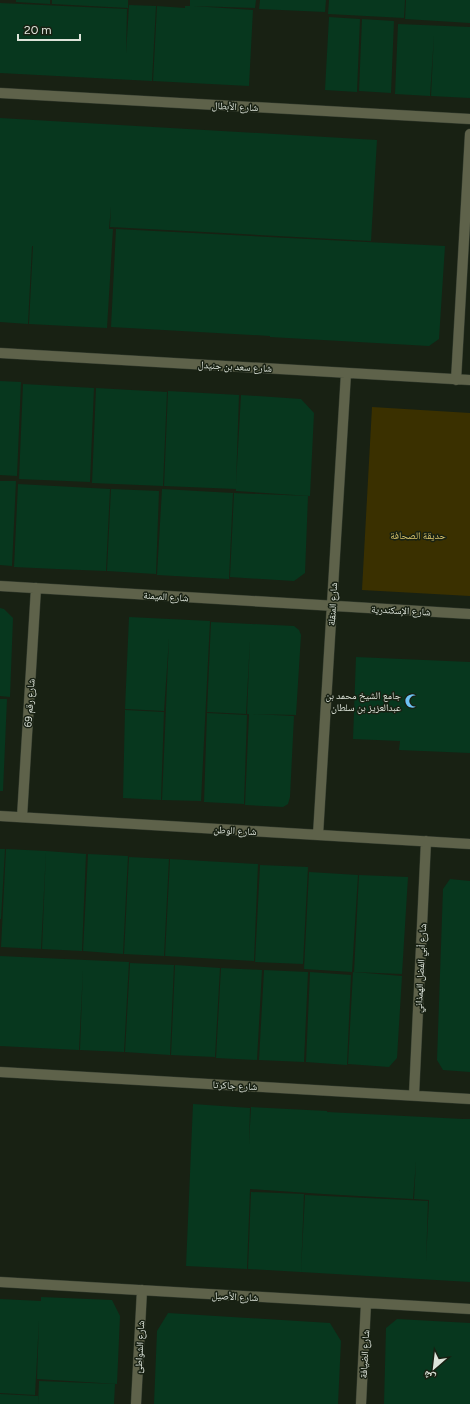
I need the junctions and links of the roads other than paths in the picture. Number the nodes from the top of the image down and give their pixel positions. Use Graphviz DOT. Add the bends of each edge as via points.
graph roads {
  1 [pos="0,92"];
  2 [pos="470,119"];
  3 [pos="470,134"];
  4 [pos="0,353"];
  5 [pos="346,373"];
  6 [pos="456,380"];
  7 [pos="470,380"];
  8 [pos="0,586"];
  9 [pos="36,588"];
  10 [pos="332,606"];
  11 [pos="470,614"];
  12 [pos="0,816"];
  13 [pos="22,817"];
  14 [pos="318,835"];
  15 [pos="426,841"];
  16 [pos="470,844"];
  17 [pos="0,1072"];
  18 [pos="414,1095"];
  19 [pos="470,1099"];
  20 [pos="0,1282"];
  21 [pos="142,1290"];
  22 [pos="366,1303"];
  23 [pos="470,1309"];
  24 [pos="136,1404"];
  25 [pos="361,1404"];
  1 -- 2 [label="street, شارع الأبطال"];
  3 -- 6 [label="street"];
  4 -- 5 [label="street, شارع سعد بن جنيدل"];
  5 -- 6 [label="street, شارع سعد بن جنيدل"];
  5 -- 10 [label="street, شارع المنقلة"];
  6 -- 7 [label="street, شارع سعد بن جنيدل"];
  8 -- 9 [label="street, شارع الميمنة"];
  9 -- 10 [label="street, شارع الميمنة"];
  9 -- 13 [label="street, شارع رقم 69"];
  10 -- 11 [label="street, شارع الإسكندرية"];
  10 -- 14 [label="street, شارع المنقلة"];
  12 -- 13 [label="street, شارع الوطن"];
  13 -- 14 [label="street, شارع الوطن"];
  14 -- 15 [label="street, شارع الوطن"];
  15 -- 16 [label="street, شارع الوطن"];
  15 -- 18 [label="street, شارع أبي الفضل الهمذاني"];
  17 -- 18 [label="street, شارع جاكرتا"];
  18 -- 19 [label="street, شارع جاكرتا"];
  20 -- 21 [label="street, شارع الأصيل"];
  21 -- 22 [label="street, شارع الأصيل"];
  21 -- 24 [label="street, شارع الشواطئ"];
  22 -- 23 [label="street, شارع الأصيل"];
  22 -- 25 [label="street, شارع الضيافة"];
}
